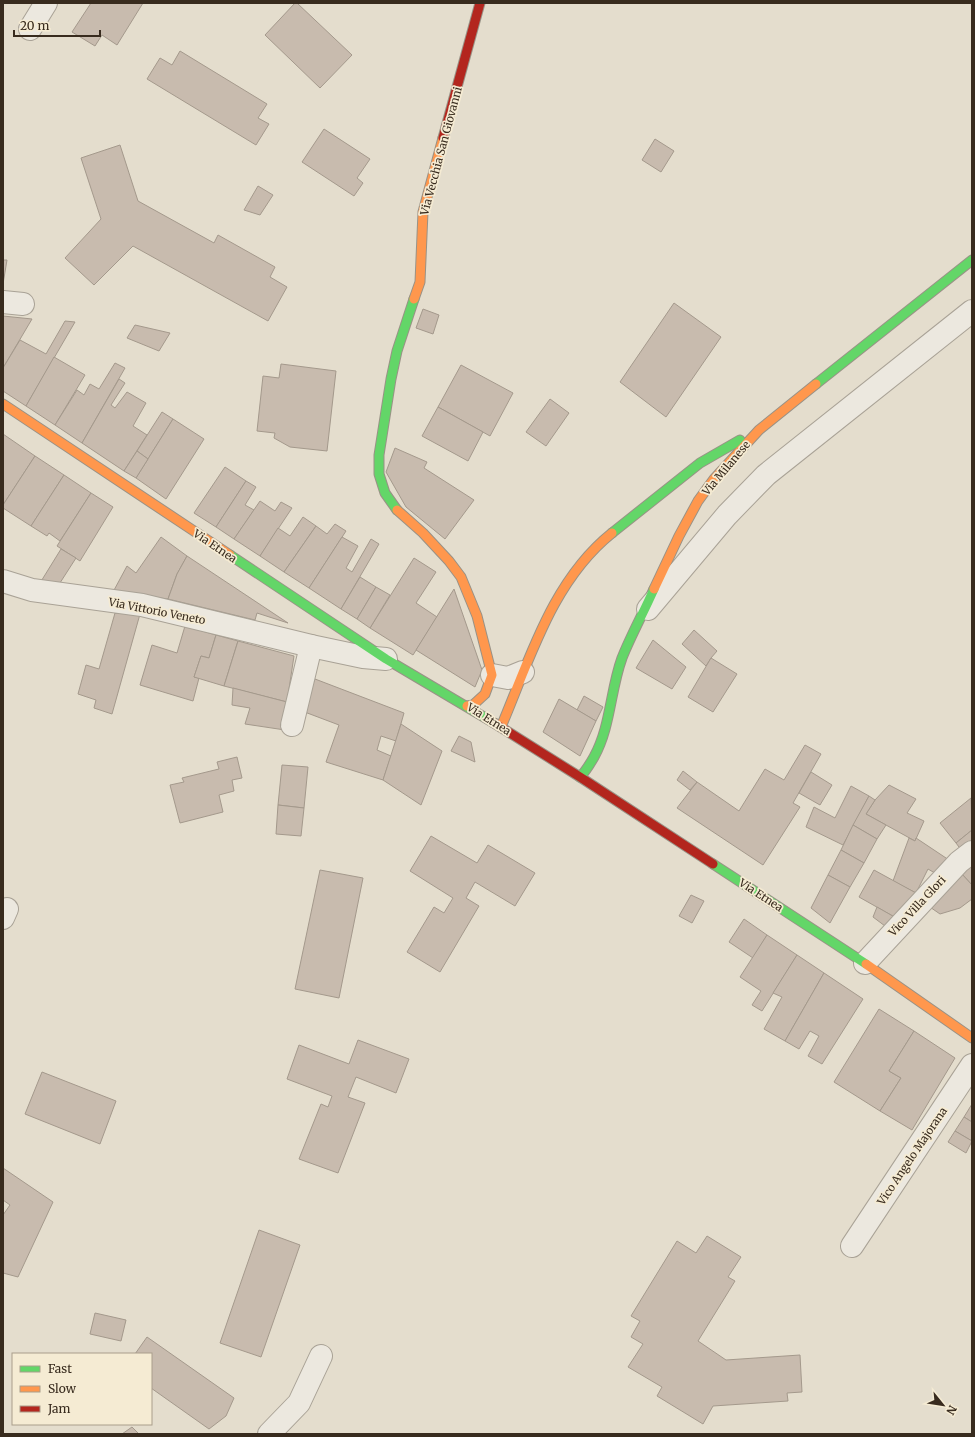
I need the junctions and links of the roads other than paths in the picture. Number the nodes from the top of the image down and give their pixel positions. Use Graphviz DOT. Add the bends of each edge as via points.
graph roads {
  1 [pos="46,3"];
  2 [pos="480,3"];
  3 [pos="30,29"];
  4 [pos="972,260"];
  5 [pos="972,311"];
  6 [pos="3,404"];
  7 [pos="758,430"];
  8 [pos="3,581"];
  9 [pos="640,619"];
  10 [pos="311,646"];
  11 [pos="386,659"];
  12 [pos="523,672"];
  13 [pos="492,675"];
  14 [pos="467,706"];
  15 [pos="292,725"];
  16 [pos="501,727"];
  17 [pos="580,777"];
  18 [pos="972,852"];
  19 [pos="865,963"];
  20 [pos="972,1038"];
  21 [pos="972,1065"];
  22 [pos="852,1246"];
  23 [pos="321,1356"];
  24 [pos="269,1434"];
  1 -- 3 [label="street"];
  2 -- 13 [label="street, Via Vecchia San Giovanni" via="423,212 420,282 391,379 378,474 385,493 395,508 439,550 461,577 477,616"];
  4 -- 7 [label="street, Via Milanese"];
  5 -- 9 [label="street" via="766,475 727,515"];
  6 -- 11 [label="street, Via Etnea"];
  7 -- 9 [label="street, Via Milanese" via="698,501"];
  7 -- 12 [label="street" via="700,463 597,545 571,577"];
  8 -- 10 [label="street, Via Vittorio Veneto" via="32,590 142,605"];
  9 -- 17 [label="street, Via Milanese" via="622,658 605,734 595,756"];
  10 -- 11 [label="street, Via Vittorio Veneto"];
  10 -- 15 [label="street"];
  11 -- 14 [label="street, Via Etnea"];
  12 -- 13 [label="street" via="508,678"];
  12 -- 16 [label="street"];
  13 -- 14 [label="street" via="485,694 473,705"];
  14 -- 16 [label="street, Via Etnea"];
  16 -- 17 [label="street, Via Etnea"];
  17 -- 19 [label="street, Via Etnea"];
  18 -- 19 [label="street, Vico Villa Glori"];
  19 -- 20 [label="street, Via Etnea"];
  21 -- 22 [label="street, Vico Angelo Majorana"];
  23 -- 24 [label="street" via="299,1403"];
}
